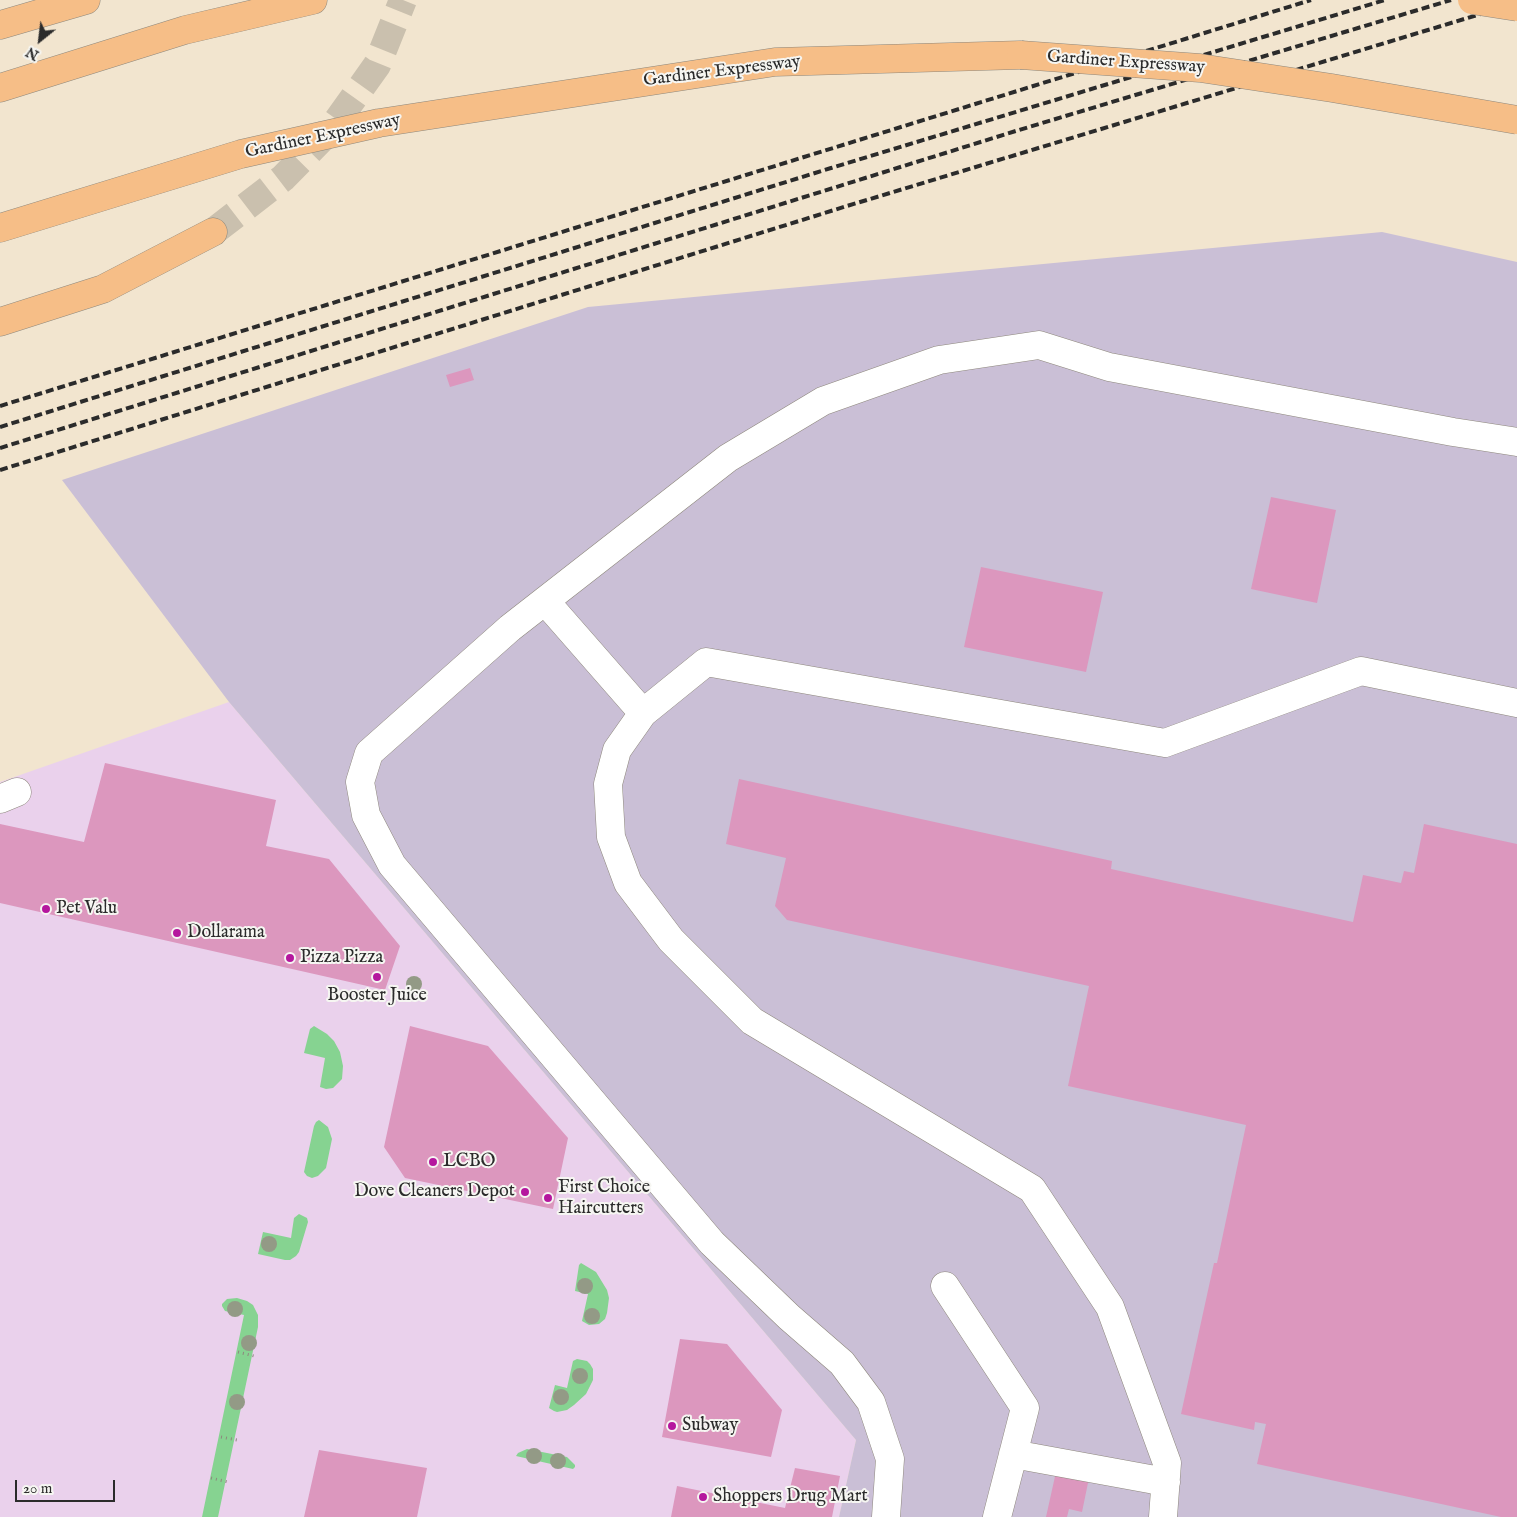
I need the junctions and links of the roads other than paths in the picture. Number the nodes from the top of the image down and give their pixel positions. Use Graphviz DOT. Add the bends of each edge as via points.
graph roads {
  1 [pos="86,0"];
  2 [pos="313,0"];
  3 [pos="1472,0"];
  4 [pos="1517,6"];
  5 [pos="0,24"];
  6 [pos="0,88"];
  7 [pos="1517,120"];
  8 [pos="0,228"];
  9 [pos="213,232"];
  10 [pos="0,322"];
  11 [pos="1517,442"];
  12 [pos="544,601"];
  13 [pos="1517,703"];
  14 [pos="643,713"];
  15 [pos="945,1286"];
  16 [pos="1013,1454"];
  17 [pos="1166,1482"];
  18 [pos="886,1517"];
  19 [pos="997,1517"];
  20 [pos="1163,1517"];
  1 -- 5 [label="highway"];
  2 -- 6 [label="highway" via="185,30"];
  3 -- 4 [label="highway, bridge"];
  7 -- 8 [label="highway, Gardiner Expressway, bridge" via="1200,68 1021,55 775,62 379,123 241,154"];
  9 -- 10 [label="highway" via="103,289"];
  11 -- 12 [label="lane" via="1109,367 1039,345 939,360 823,401 728,458"];
  12 -- 14 [label="lane"];
  12 -- 18 [label="lane" via="369,753 360,782 366,815 392,866 712,1243 789,1317 842,1362 871,1402 890,1459"];
  13 -- 14 [label="lane" via="1362,671 1165,743 706,662"];
  14 -- 17 [label="lane" via="617,750 608,784 611,837 628,883 671,940 752,1021 1032,1189 1110,1307 1168,1463"];
  15 -- 16 [label="lane" via="1025,1408"];
  16 -- 17 [label="lane"];
  16 -- 19 [label="lane"];
  17 -- 20 [label="lane"];
}
